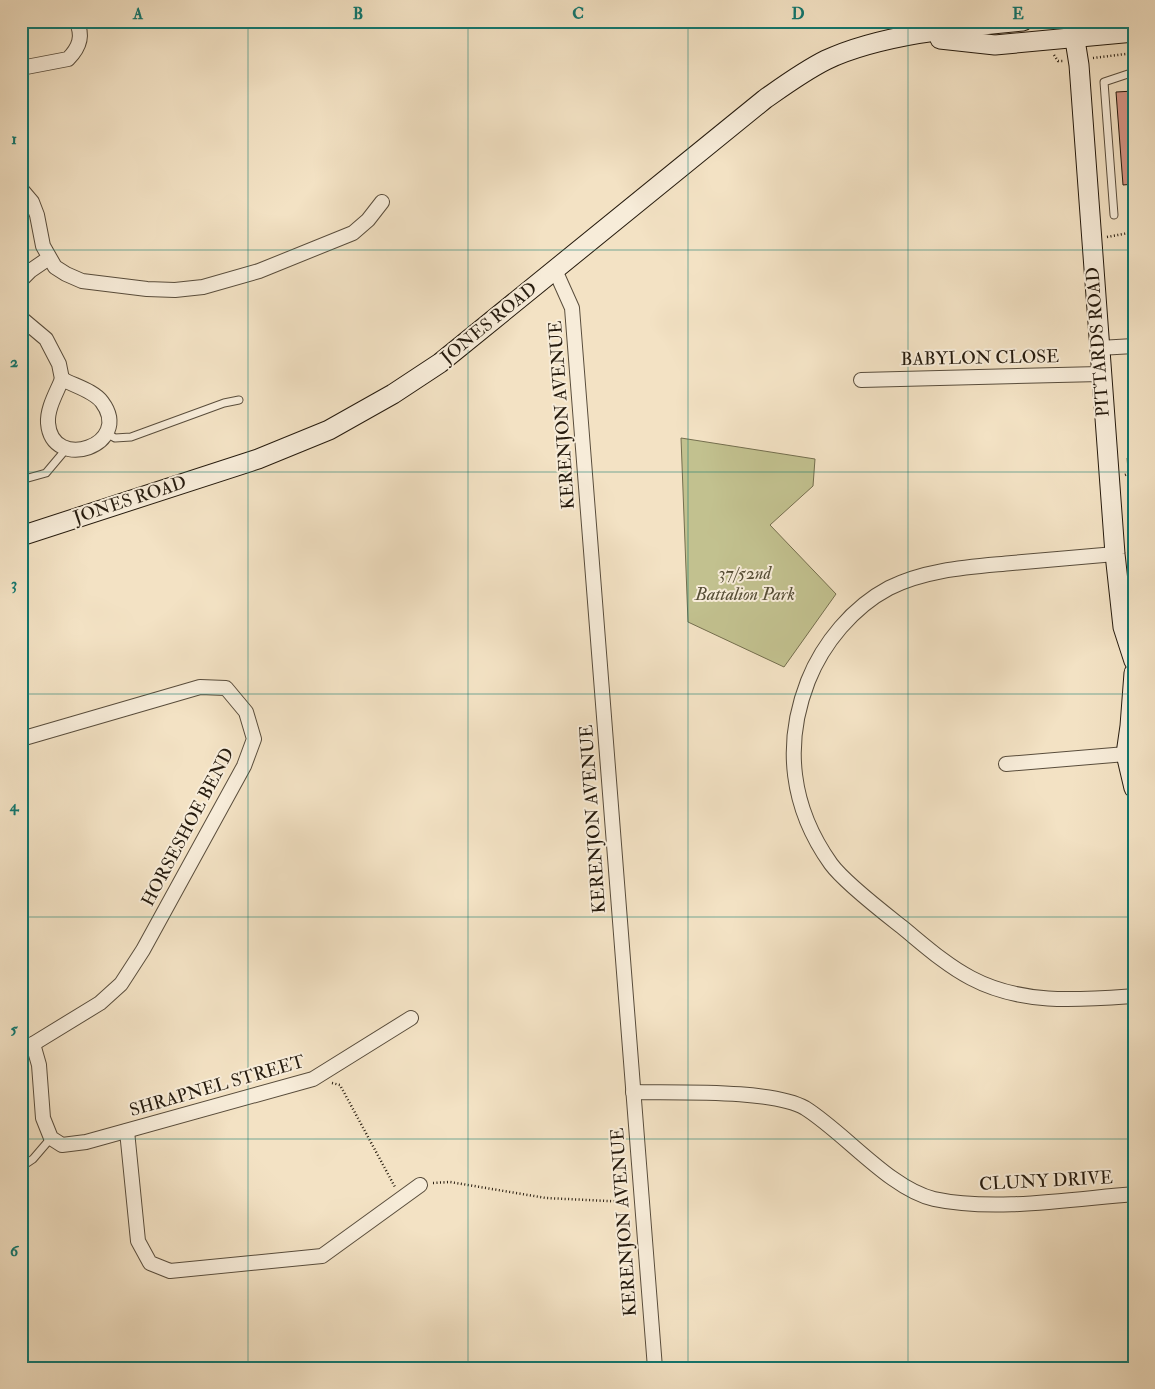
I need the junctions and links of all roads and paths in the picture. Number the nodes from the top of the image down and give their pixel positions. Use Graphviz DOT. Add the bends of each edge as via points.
graph roads {
  1 [pos="76,21"];
  2 [pos="1023,21"];
  3 [pos="913,29"];
  4 [pos="1073,30"];
  5 [pos="1134,32"];
  6 [pos="21,68"];
  7 [pos="1134,72"];
  8 [pos="21,189"];
  9 [pos="1134,192"];
  10 [pos="382,202"];
  11 [pos="1134,207"];
  12 [pos="1114,215"];
  13 [pos="1134,232"];
  14 [pos="1107,237"];
  15 [pos="49,258"];
  16 [pos="555,270"];
  17 [pos="21,280"];
  18 [pos="21,318"];
  19 [pos="1134,346"];
  20 [pos="1099,348"];
  21 [pos="1100,374"];
  22 [pos="62,379"];
  23 [pos="860,380"];
  24 [pos="239,400"];
  25 [pos="106,434"];
  26 [pos="67,448"];
  27 [pos="1134,471"];
  28 [pos="1125,475"];
  29 [pos="21,480"];
  30 [pos="21,536"];
  31 [pos="1115,554"];
  32 [pos="1134,661"];
  33 [pos="1134,673"];
  34 [pos="21,740"];
  35 [pos="1126,754"];
  36 [pos="1006,764"];
  37 [pos="1134,788"];
  38 [pos="1134,996"];
  39 [pos="411,1018"];
  40 [pos="27,1046"];
  41 [pos="313,1079"];
  42 [pos="633,1092"];
  43 [pos="127,1131"];
  44 [pos="51,1138"];
  45 [pos="21,1167"];
  46 [pos="420,1184"];
  47 [pos="1134,1194"];
  48 [pos="400,1198"];
  49 [pos="641,1203"];
  50 [pos="655,1368"];
  1 -- 6 [label="street" via="80,42 68,59"];
  2 -- 3 [label="main road, JONES ROAD"];
  3 -- 4 [label="main road, JONES ROAD" via="994,45"];
  3 -- 16 [label="main road, JONES ROAD" via="826,60 791,80"];
  4 -- 5 [label="main road, JONES ROAD"];
  4 -- 20 [label="main road, PITTARDS ROAD" via="1079,65"];
  7 -- 12 [label="lane" via="1104,82"];
  8 -- 15 [label="street" via="32,202"];
  9 -- 11 [label="path"];
  10 -- 15 [label="street" via="353,233 259,271 203,287 147,289 82,281 66,274"];
  13 -- 14 [label="path"];
  15 -- 17 [label="street"];
  16 -- 30 [label="main road, JONES ROAD" via="440,363 329,430 258,459"];
  16 -- 42 [label="street, KERENJON AVENUE" via="572,308"];
  18 -- 22 [label="street" via="50,344"];
  19 -- 20 [label="street"];
  20 -- 21 [label="main road, PITTARDS ROAD"];
  21 -- 23 [label="street, BABYLON CLOSE"];
  21 -- 31 [label="main road, PITTARDS ROAD"];
  22 -- 25 [label="street" via="97,396 102,402 108,418"];
  22 -- 26 [label="street" via="48,422 55,439"];
  24 -- 25 [label="lane" via="132,437 115,438"];
  25 -- 26 [label="street" via="96,445 86,449"];
  26 -- 29 [label="lane" via="46,473"];
  27 -- 28 [label="path"];
  31 -- 32 [label="main road, PITTARDS ROAD" via="1123,627"];
  31 -- 38 [label="street" via="956,568 889,588 842,625 815,664 798,708 792,751 797,788 810,828 832,866 936,955 971,978 1011,993 1050,1000"];
  33 -- 35 [label="main road"];
  34 -- 40 [label="street, HORSESHOE BEND" via="200,687 226,688 246,712 254,739 244,766 121,984 100,1003"];
  35 -- 36 [label="street"];
  35 -- 37 [label="main road"];
  39 -- 41 [label="street, SHRAPNEL STREET"];
  40 -- 44 [label="street" via="38,1065 43,1118"];
  41 -- 43 [label="street, SHRAPNEL STREET"];
  41 -- 48 [label="path" via="340,1084"];
  42 -- 47 [label="street, CLUNY DRIVE" via="765,1096 803,1107 903,1186 932,1199 980,1205"];
  42 -- 49 [label="street, KERENJON AVENUE"];
  43 -- 44 [label="street, SHRAPNEL STREET" via="62,1145"];
  43 -- 48 [label="street" via="138,1241 150,1263 170,1271 322,1256"];
  44 -- 45 [label="lane" via="33,1159"];
  46 -- 48 [label="street"];
  46 -- 49 [label="path" via="450,1182 546,1198"];
  49 -- 50 [label="street, KERENJON AVENUE"];
}
